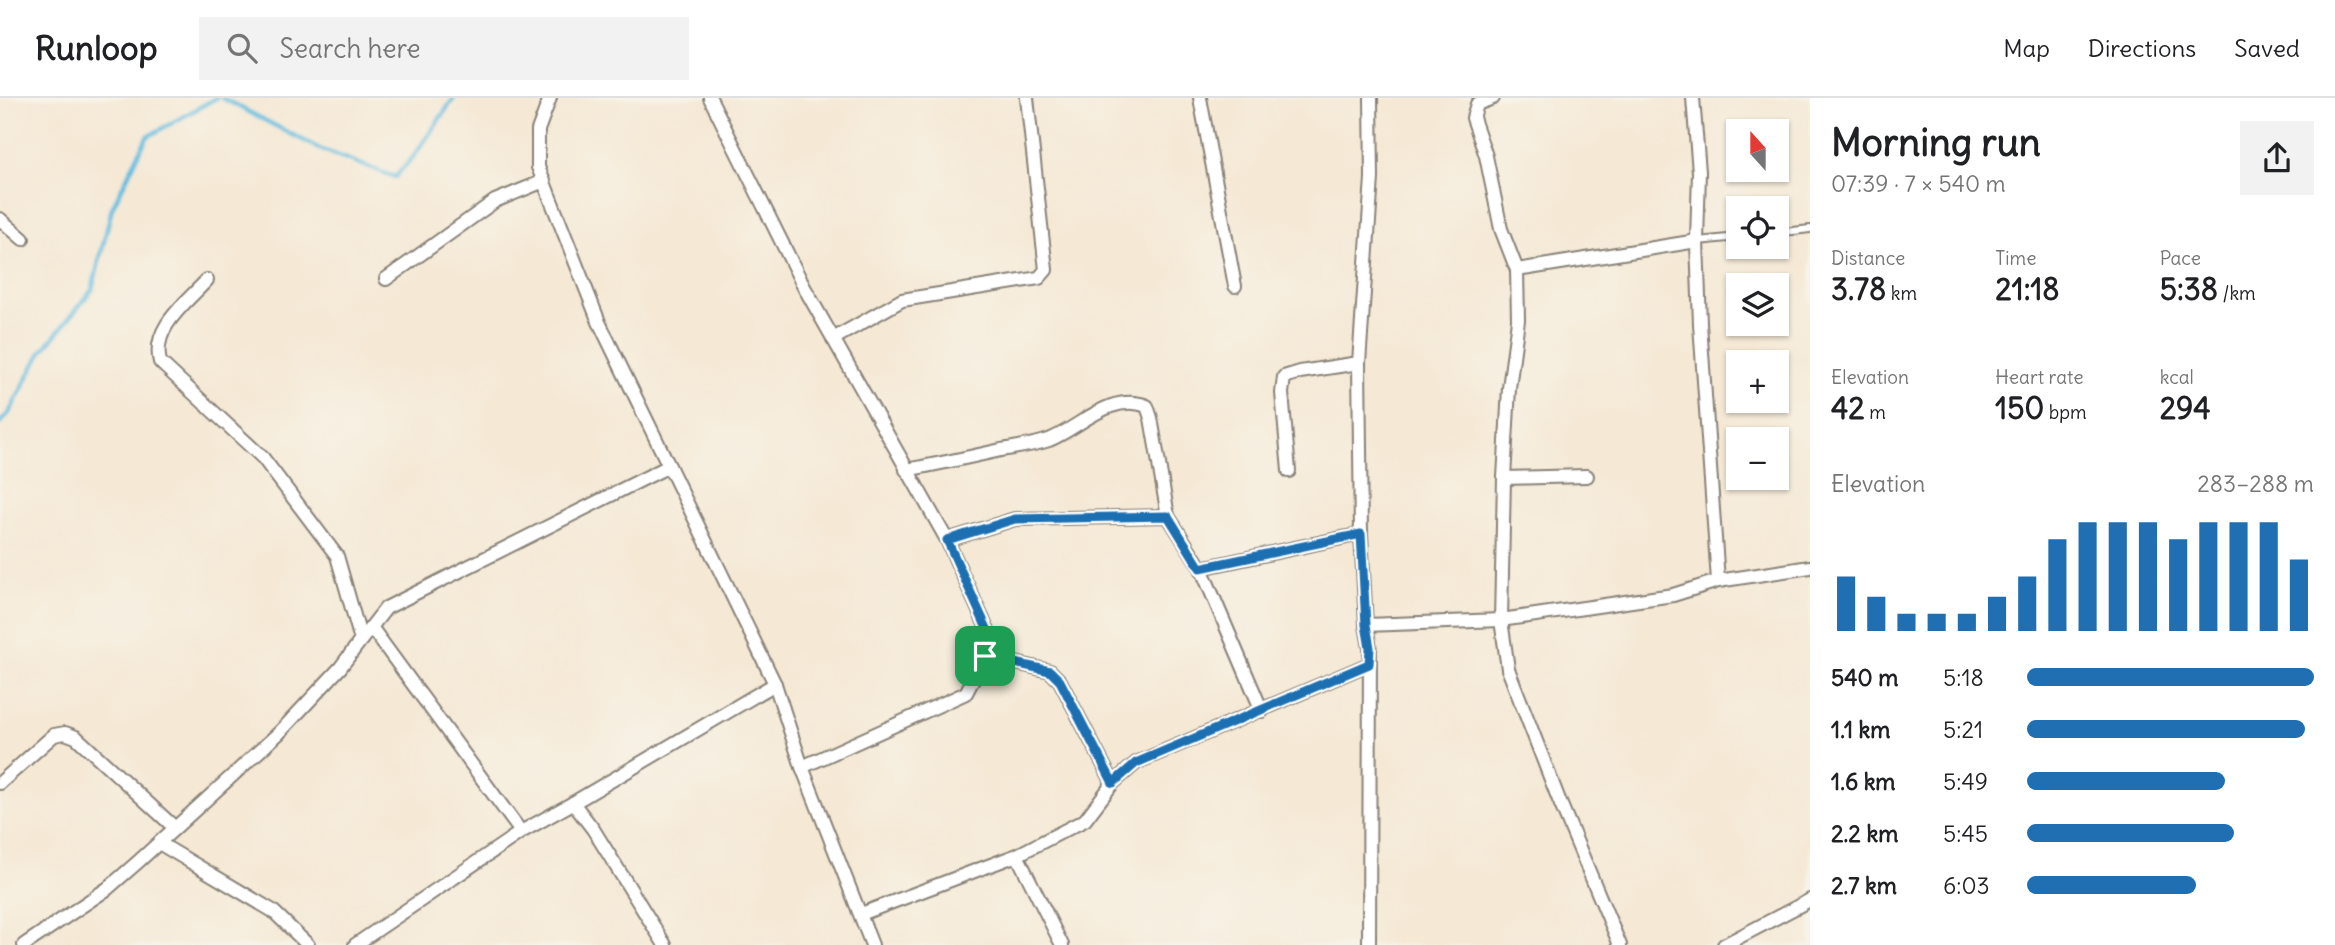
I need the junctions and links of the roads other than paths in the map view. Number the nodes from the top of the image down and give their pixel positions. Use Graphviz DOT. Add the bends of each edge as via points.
graph roads {
  1 [pos="550,98"];
  2 [pos="710,98"];
  3 [pos="1027,98"];
  4 [pos="1200,98"];
  5 [pos="1371,98"];
  6 [pos="1493,98"];
  7 [pos="1693,98"];
  8 [pos="544,181"];
  9 [pos="0,219"];
  10 [pos="1810,229"];
  11 [pos="1789,231"];
  12 [pos="1726,238"];
  13 [pos="23,239"];
  14 [pos="1698,241"];
  15 [pos="1517,271"];
  16 [pos="386,279"];
  17 [pos="207,280"];
  18 [pos="1235,286"];
  19 [pos="833,339"];
  20 [pos="1359,363"];
  21 [pos="668,466"];
  22 [pos="906,470"];
  23 [pos="1289,471"];
  24 [pos="1587,476"];
  25 [pos="1504,478"];
  26 [pos="1168,516"];
  27 [pos="1361,534"];
  28 [pos="947,540"];
  29 [pos="1810,567"];
  30 [pos="1200,568"];
  31 [pos="1718,581"];
  32 [pos="1501,620"];
  33 [pos="1366,625"];
  34 [pos="371,627"];
  35 [pos="361,640"];
  36 [pos="985,656"];
  37 [pos="1369,664"];
  38 [pos="775,684"];
  39 [pos="1262,711"];
  40 [pos="802,767"];
  41 [pos="0,783"];
  42 [pos="1113,783"];
  43 [pos="573,803"];
  44 [pos="175,828"];
  45 [pos="521,832"];
  46 [pos="159,843"];
  47 [pos="1017,855"];
  48 [pos="1810,900"];
  49 [pos="861,914"];
  50 [pos="24,945"];
  51 [pos="308,945"];
  52 [pos="355,945"];
  53 [pos="665,945"];
  54 [pos="873,945"];
  55 [pos="1062,945"];
  56 [pos="1369,945"];
  57 [pos="1620,945"];
  58 [pos="1724,945"];
  1 -- 8 [label="street" via="538,130 538,167"];
  2 -- 19 [label="street"];
  3 -- 19 [label="street" via="1046,270 1039,278 902,300"];
  4 -- 18 [label="street"];
  5 -- 20 [label="street" via="1372,178"];
  6 -- 15 [label="street" via="1477,104 1473,118 1501,229"];
  7 -- 14 [label="street"];
  8 -- 16 [label="street" via="495,201"];
  8 -- 21 [label="street" via="599,322"];
  9 -- 13 [label="street"];
  10 -- 11 [label="lane"];
  12 -- 14 [label="lane"];
  14 -- 15 [label="street"];
  14 -- 31 [label="street"];
  15 -- 25 [label="street" via="1518,320"];
  17 -- 35 [label="street" via="164,327 157,351 160,362 263,458 337,556"];
  19 -- 22 [label="street"];
  20 -- 23 [label="street" via="1284,377"];
  20 -- 27 [label="street"];
  21 -- 34 [label="street" via="386,608"];
  21 -- 38 [label="street"];
  22 -- 26 [label="street" via="1046,441 1089,415 1134,401 1147,406 1151,418"];
  22 -- 28 [label="street"];
  24 -- 25 [label="street"];
  25 -- 32 [label="street"];
  26 -- 28 [label="street" via="1015,519"];
  26 -- 30 [label="street"];
  27 -- 30 [label="street"];
  27 -- 33 [label="street"];
  28 -- 36 [label="street" via="989,633"];
  29 -- 31 [label="street"];
  30 -- 39 [label="street"];
  31 -- 32 [label="street" via="1673,595"];
  32 -- 33 [label="street"];
  32 -- 57 [label="street" via="1508,669"];
  33 -- 37 [label="street"];
  34 -- 35 [label="street"];
  34 -- 45 [label="street"];
  35 -- 44 [label="street" via="279,733"];
  36 -- 40 [label="street" via="967,693"];
  36 -- 42 [label="street" via="1050,671 1060,681"];
  37 -- 39 [label="street"];
  37 -- 56 [label="street"];
  38 -- 40 [label="street"];
  38 -- 43 [label="street"];
  39 -- 42 [label="street" via="1136,763"];
  40 -- 49 [label="street"];
  41 -- 44 [label="street" via="54,735 65,733 76,737"];
  42 -- 47 [label="street" via="1085,820"];
  43 -- 45 [label="street"];
  43 -- 53 [label="street"];
  44 -- 46 [label="street"];
  45 -- 52 [label="street"];
  46 -- 50 [label="street" via="107,889"];
  46 -- 51 [label="street" via="272,911"];
  47 -- 49 [label="street"];
  47 -- 55 [label="street"];
  48 -- 58 [label="street"];
  49 -- 54 [label="street"];
}
